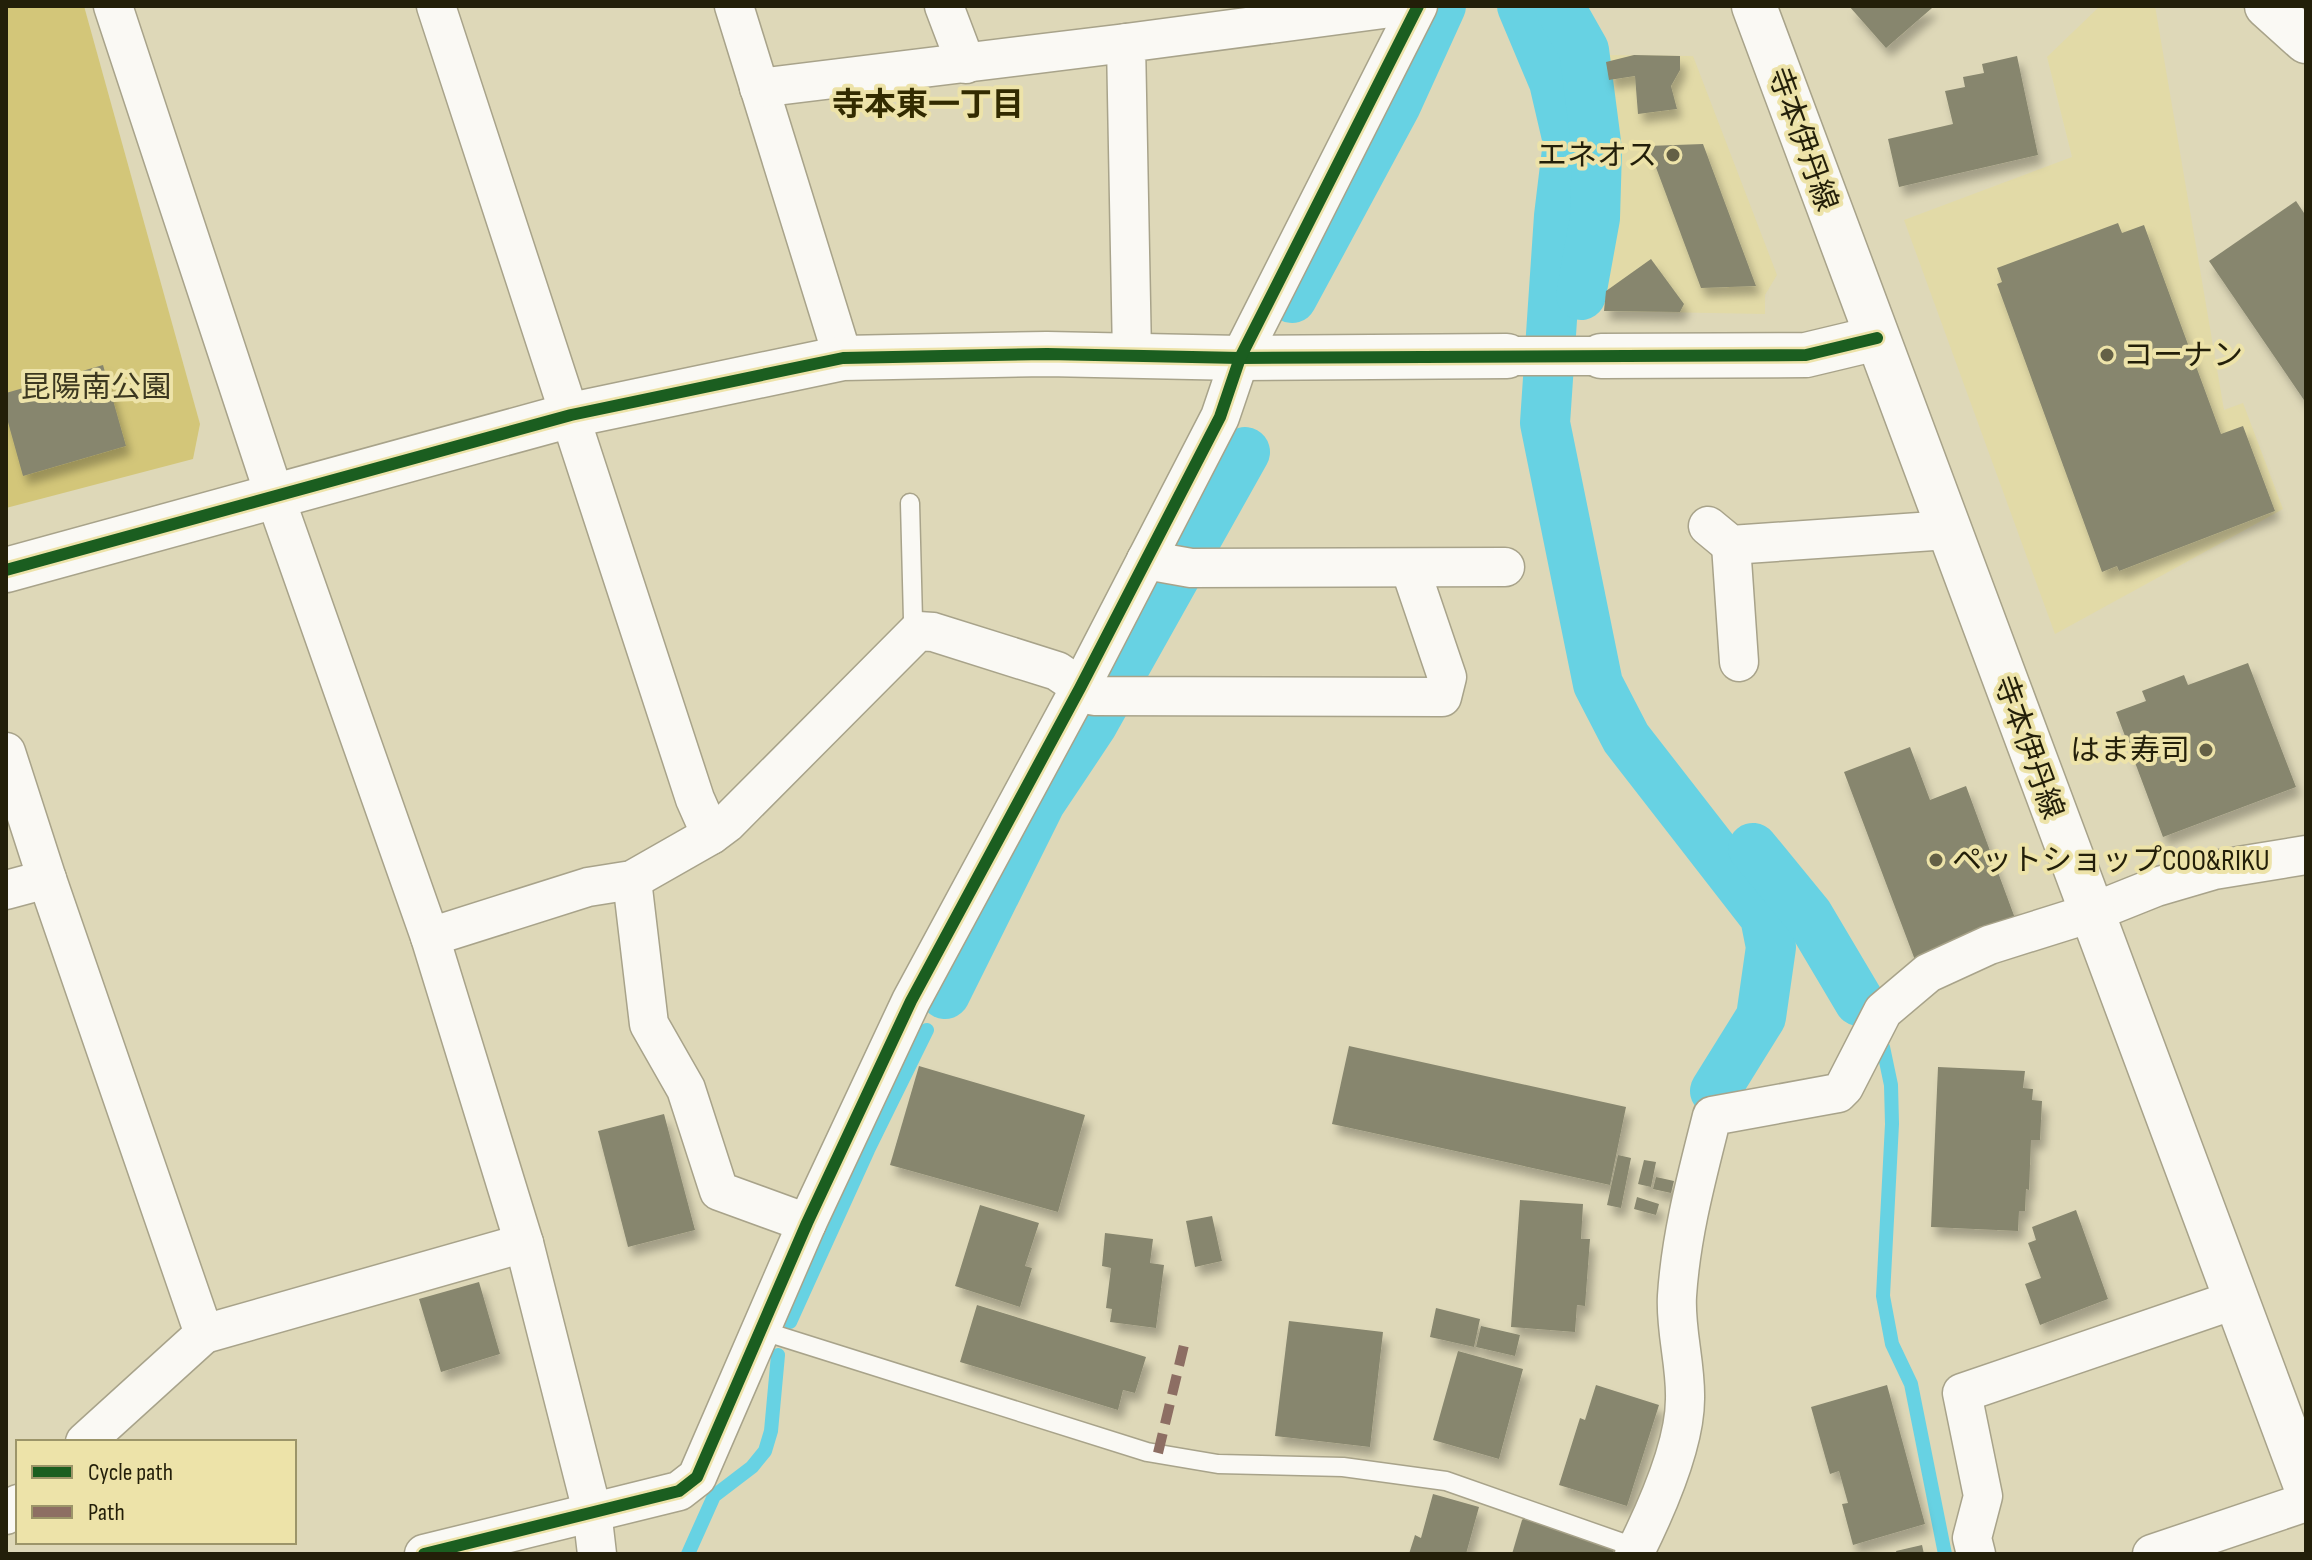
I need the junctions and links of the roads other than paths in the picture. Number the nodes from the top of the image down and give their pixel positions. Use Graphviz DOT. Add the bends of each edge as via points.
graph roads {
  1 [pos="113,6"];
  2 [pos="436,6"];
  3 [pos="734,6"];
  4 [pos="944,6"];
  5 [pos="1406,6"];
  6 [pos="1418,6"];
  7 [pos="1754,6"];
  8 [pos="2267,6"];
  9 [pos="2306,41"];
  10 [pos="1126,43"];
  11 [pos="966,64"];
  12 [pos="759,88"];
  13 [pos="1877,338"];
  14 [pos="1132,355"];
  15 [pos="1507,356"];
  16 [pos="1601,356"];
  17 [pos="843,358"];
  18 [pos="1240,358"];
  19 [pos="571,415"];
  20 [pos="275,497"];
  21 [pos="910,503"];
  22 [pos="1948,530"];
  23 [pos="1167,564"];
  24 [pos="1505,567"];
  25 [pos="1410,568"];
  26 [pos="6,570"];
  27 [pos="918,631"];
  28 [pos="1739,662"];
  29 [pos="1097,693"];
  30 [pos="6,752"];
  31 [pos="711,835"];
  32 [pos="2306,855"];
  33 [pos="47,879"];
  34 [pos="632,880"];
  35 [pos="6,890"];
  36 [pos="2091,913"];
  37 [pos="430,937"];
  38 [pos="807,1223"];
  39 [pos="524,1243"];
  40 [pos="2234,1300"];
  41 [pos="760,1330"];
  42 [pos="204,1334"];
  43 [pos="87,1440"];
  44 [pos="2302,1462"];
  45 [pos="2306,1502"];
  46 [pos="592,1511"];
  47 [pos="1635,1551"];
  48 [pos="424,1554"];
  49 [pos="597,1554"];
  50 [pos="1976,1554"];
  51 [pos="2152,1554"];
  1 -- 20 [label="street"];
  2 -- 19 [label="street"];
  3 -- 12 [label="street"];
  4 -- 11 [label="street"];
  5 -- 10 [label="street"];
  6 -- 18 [label="street"];
  7 -- 13 [label="main road, 寺本伊丹線"];
  8 -- 9 [label="main road"];
  10 -- 11 [label="street"];
  10 -- 14 [label="street"];
  11 -- 12 [label="street"];
  12 -- 17 [label="street"];
  13 -- 16 [label="main road" via="1806,355"];
  13 -- 22 [label="main road, 寺本伊丹線"];
  14 -- 17 [label="main road"];
  14 -- 18 [label="main road"];
  15 -- 16 [label="street"];
  15 -- 18 [label="main road"];
  17 -- 19 [label="main road"];
  18 -- 23 [label="street"];
  19 -- 20 [label="main road"];
  19 -- 31 [label="street"];
  20 -- 26 [label="main road"];
  20 -- 37 [label="street"];
  21 -- 27 [label="lane" via="913,620"];
  22 -- 28 [label="street" via="1719,535"];
  22 -- 36 [label="main road, 寺本伊丹線"];
  23 -- 25 [label="street"];
  23 -- 29 [label="street"];
  24 -- 25 [label="street"];
  25 -- 29 [label="street" via="1447,677 1442,697"];
  27 -- 29 [label="street" via="1057,671"];
  27 -- 31 [label="street"];
  29 -- 38 [label="street" via="911,1001"];
  30 -- 33 [label="street"];
  31 -- 34 [label="street"];
  32 -- 36 [label="street" via="2214,870"];
  33 -- 35 [label="street"];
  33 -- 42 [label="street"];
  34 -- 37 [label="street" via="588,887"];
  34 -- 38 [label="street" via="649,1024 686,1089 719,1191"];
  36 -- 40 [label="main road, 寺本伊丹線"];
  36 -- 47 [label="street" via="1989,945 1928,973 1883,1011 1838,1093 1712,1116 1688,1213 1677,1299 1684,1419"];
  37 -- 39 [label="street"];
  38 -- 41 [label="street"];
  39 -- 42 [label="street"];
  39 -- 46 [label="street"];
  40 -- 44 [label="main road, 寺本伊丹線"];
  40 -- 50 [label="street" via="1962,1393 1983,1496 1972,1538"];
  41 -- 46 [label="street" via="697,1477 679,1491"];
  41 -- 47 [label="lane" via="1147,1452 1218,1464 1343,1467 1446,1481"];
  42 -- 43 [label="street"];
  45 -- 51 [label="street"];
  46 -- 48 [label="street"];
  46 -- 49 [label="street"];
}
